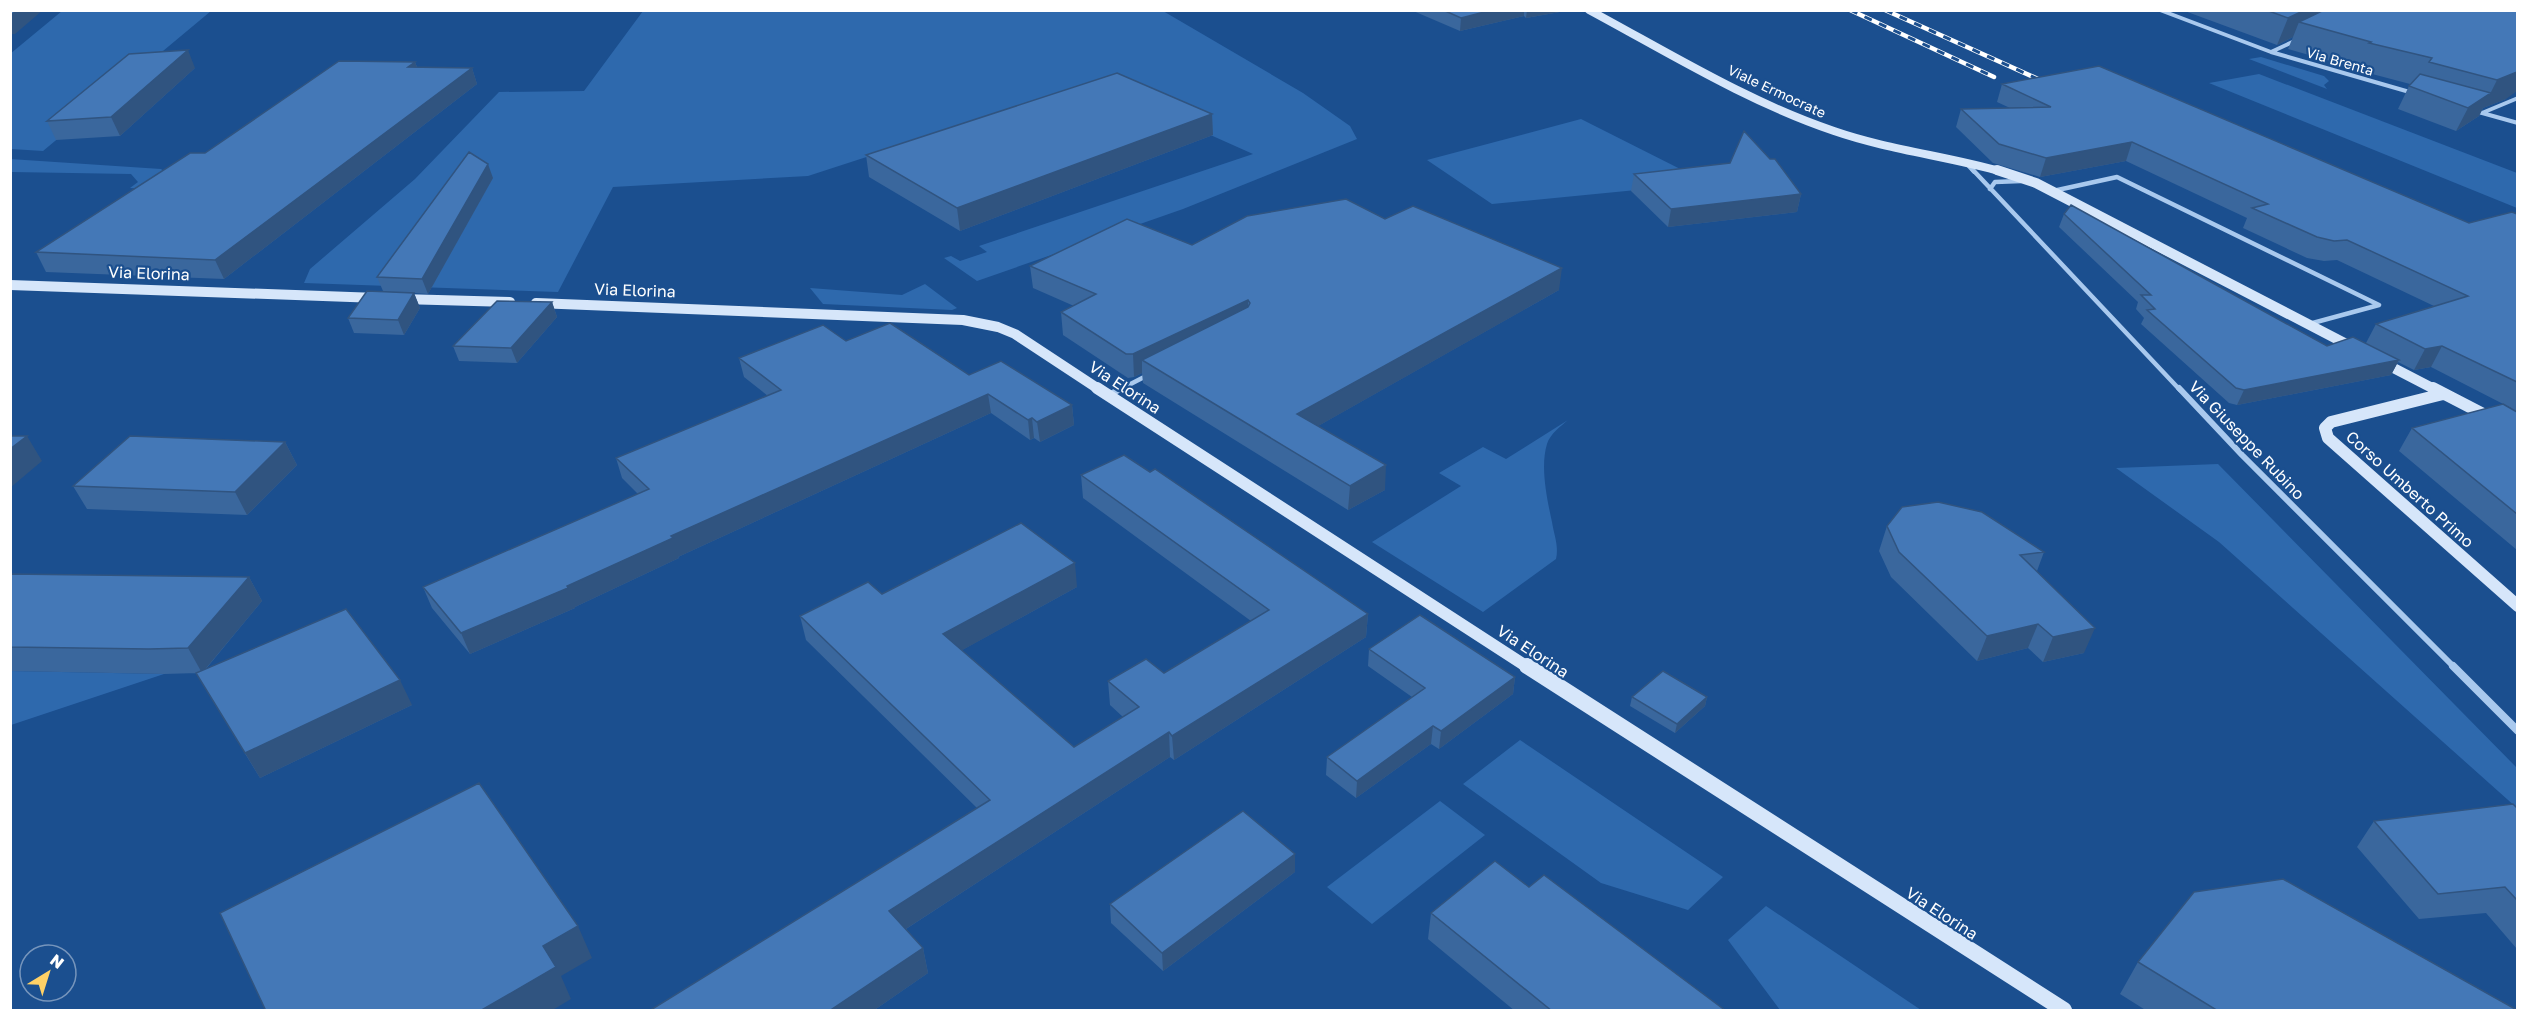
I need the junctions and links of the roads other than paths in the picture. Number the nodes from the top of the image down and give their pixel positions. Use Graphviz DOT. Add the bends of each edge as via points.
graph roads {
  1 [pos="1589,10"];
  2 [pos="2160,10"];
  3 [pos="2300,38"];
  4 [pos="2271,52"];
  5 [pos="2415,94"];
  6 [pos="2517,98"];
  7 [pos="2471,110"];
  8 [pos="2482,113"];
  9 [pos="2517,123"];
  10 [pos="1964,161"];
  11 [pos="2036,183"];
  12 [pos="1990,189"];
  13 [pos="2052,192"];
  14 [pos="10,285"];
  15 [pos="2308,325"];
  16 [pos="2360,351"];
  17 [pos="2371,357"];
  18 [pos="1151,374"];
  19 [pos="2443,394"];
  20 [pos="1108,395"];
  21 [pos="2517,432"];
  22 [pos="2517,606"];
  23 [pos="2517,731"];
  24 [pos="2064,1011"];
  1 -- 10 [label="main road, Viale Ermocrate" via="1796,118 1879,144"];
  2 -- 4 [label="street, Via Brenta"];
  3 -- 4 [label="street"];
  4 -- 5 [label="street, Via Brenta"];
  6 -- 8 [label="street"];
  7 -- 8 [label="street"];
  8 -- 9 [label="street"];
  10 -- 11 [label="main road, Viale Ermocrate"];
  10 -- 12 [label="street, Via Giuseppe Rubino"];
  11 -- 12 [label="street" via="2010,180 1995,182"];
  11 -- 13 [label="main road, Viale Ermocrate"];
  12 -- 23 [label="street, Via Giuseppe Rubino" via="2242,456"];
  13 -- 15 [label="main road, Viale Ermocrate"];
  13 -- 15 [label="street" via="2116,177 2379,305"];
  14 -- 20 [label="main road, Via Elorina" via="963,321 998,326 1015,334"];
  15 -- 16 [label="main road, Viale Ermocrate"];
  17 -- 19 [label="main road"];
  18 -- 20 [label="street"];
  19 -- 21 [label="main road"];
  19 -- 22 [label="main road, Corso Umberto Primo" via="2331,422 2325,428 2328,438"];
  20 -- 24 [label="main road, Via Elorina"];
}
